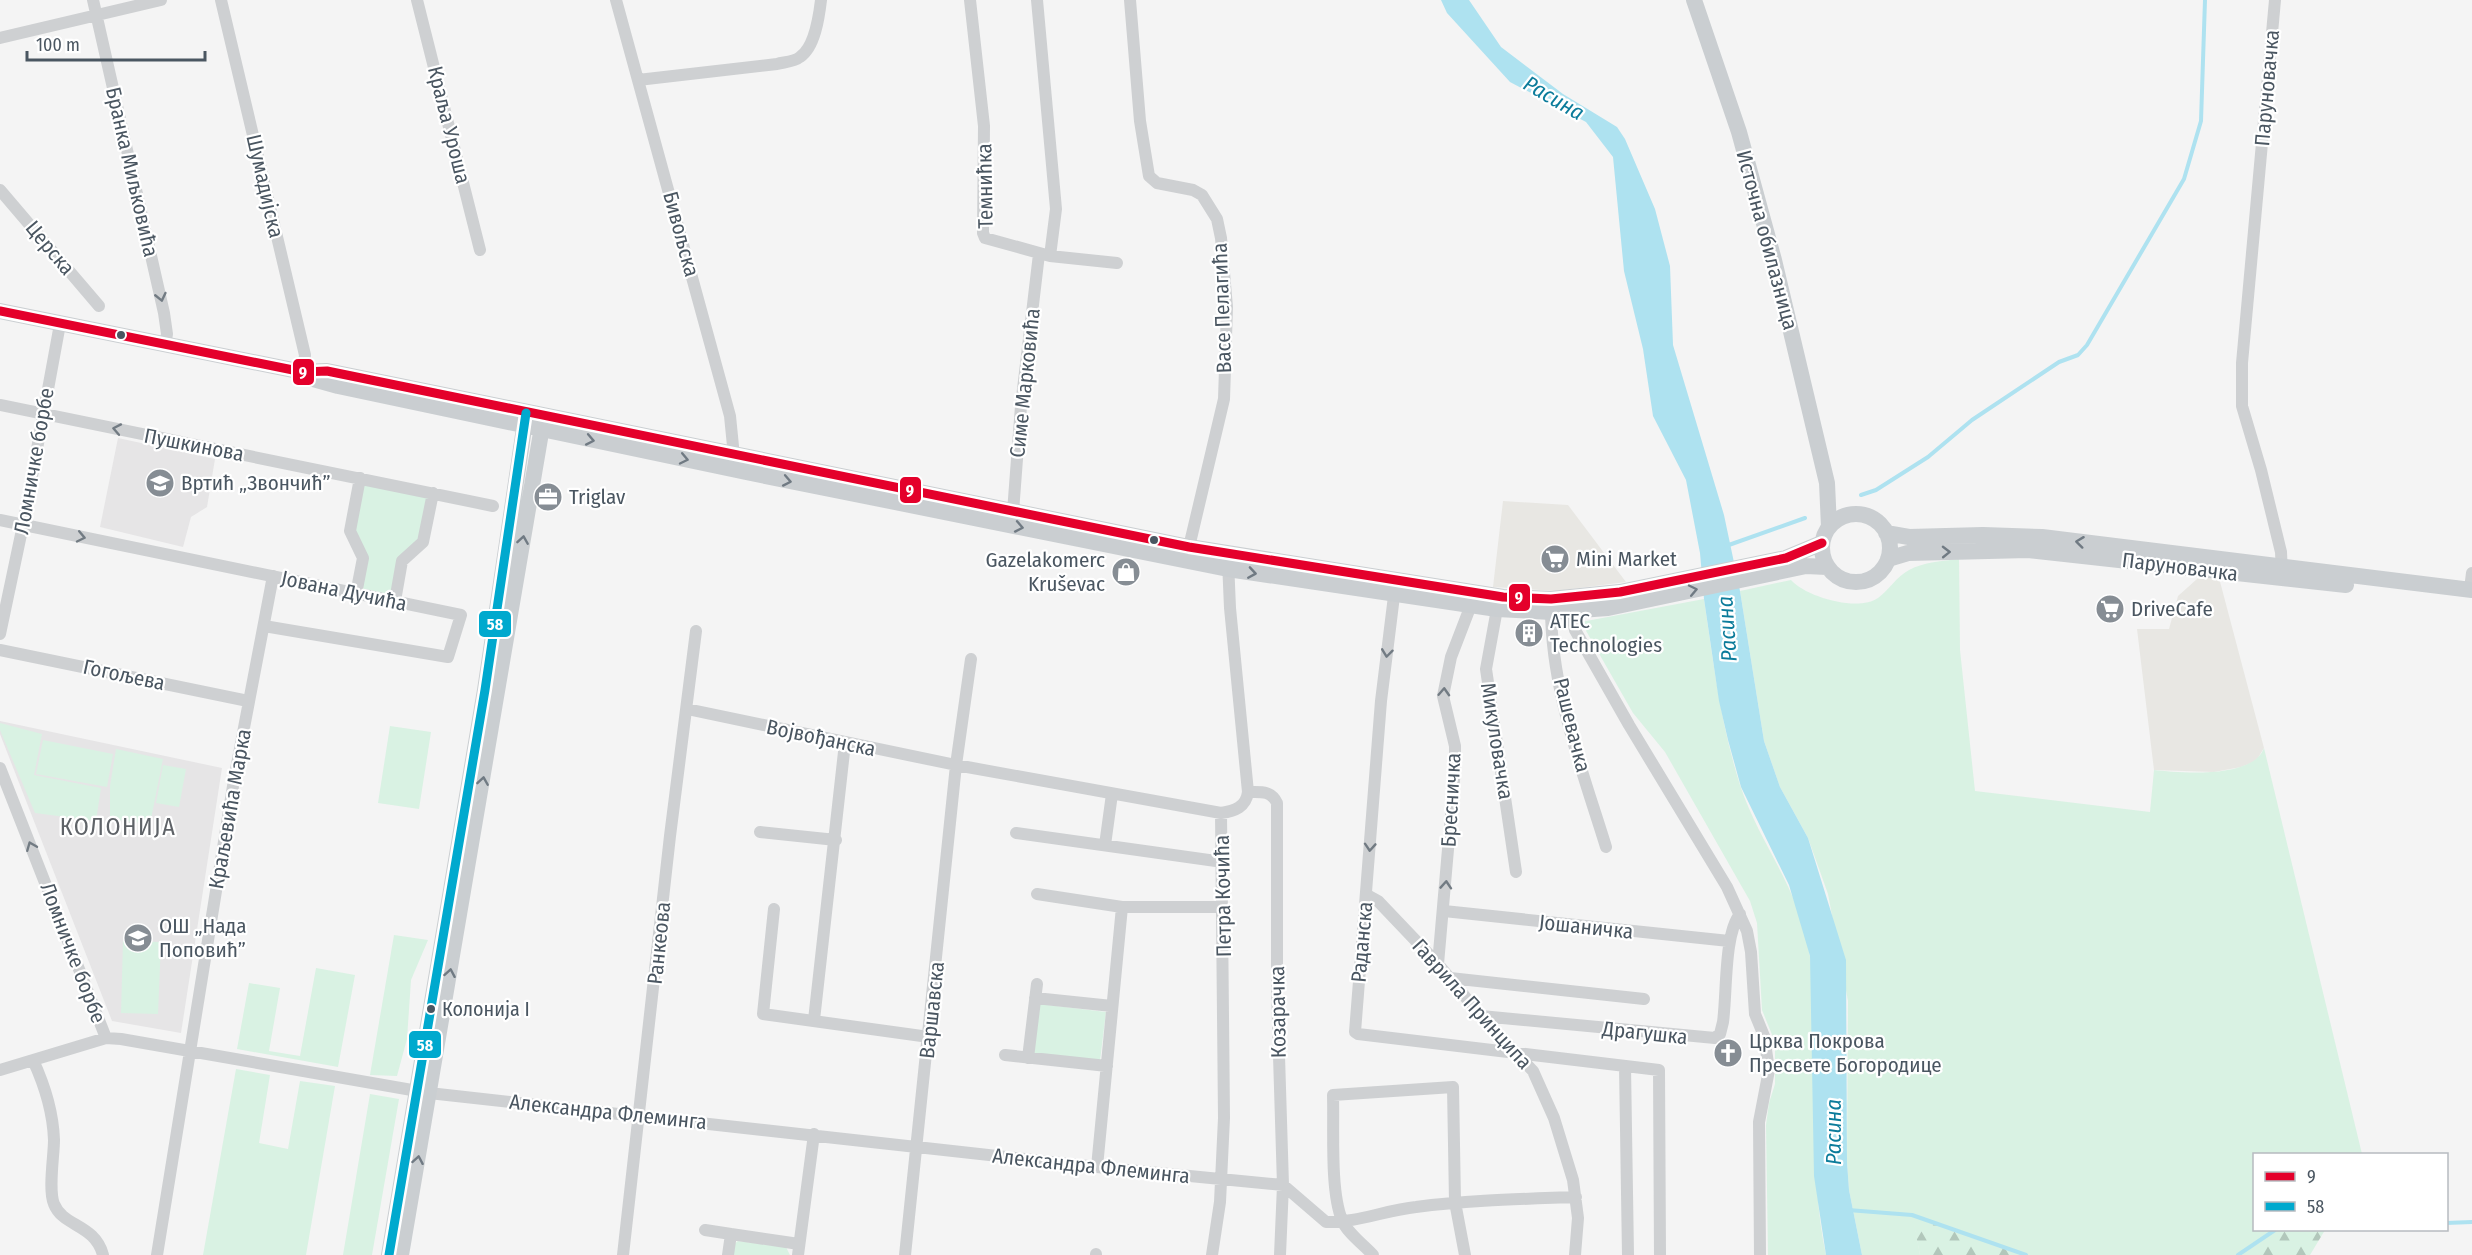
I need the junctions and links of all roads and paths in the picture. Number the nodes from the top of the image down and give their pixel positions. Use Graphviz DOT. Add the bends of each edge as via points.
graph roads {
  1 [pos="93,0"];
  2 [pos="161,0"];
  3 [pos="221,0"];
  4 [pos="417,0"];
  5 [pos="616,0"];
  6 [pos="821,0"];
  7 [pos="970,0"];
  8 [pos="1037,0"];
  9 [pos="1130,0"];
  10 [pos="1694,0"];
  11 [pos="2275,0"];
  12 [pos="96,15"];
  13 [pos="0,38"];
  14 [pos="638,80"];
  15 [pos="0,189"];
  16 [pos="480,250"];
  17 [pos="1045,255"];
  18 [pos="1118,263"];
  19 [pos="99,306"];
  20 [pos="0,311"];
  21 [pos="60,324"];
  22 [pos="165,345"];
  23 [pos="303,372"];
  24 [pos="0,405"];
  25 [pos="43,414"];
  26 [pos="534,422"];
  27 [pos="731,462"];
  28 [pos="360,478"];
  29 [pos="1827,483"];
  30 [pos="433,493"];
  31 [pos="493,506"];
  32 [pos="1013,512"];
  33 [pos="1855,514"];
  34 [pos="992,515"];
  35 [pos="0,520"];
  36 [pos="23,525"];
  37 [pos="1829,526"];
  38 [pos="1886,533"];
  39 [pos="1822,543"];
  40 [pos="1189,548"];
  41 [pos="1888,559"];
  42 [pos="1228,562"];
  43 [pos="1787,564"];
  44 [pos="1827,567"];
  45 [pos="2282,572"];
  46 [pos="273,576"];
  47 [pos="1395,588"];
  48 [pos="2472,588"];
  49 [pos="356,594"];
  50 [pos="394,601"];
  51 [pos="1471,605"];
  52 [pos="1570,605"];
  53 [pos="1551,606"];
  54 [pos="1497,609"];
  55 [pos="264,626"];
  56 [pos="696,631"];
  57 [pos="0,634"];
  58 [pos="0,650"];
  59 [pos="971,659"];
  60 [pos="248,701"];
  61 [pos="687,710"];
  62 [pos="845,743"];
  63 [pos="956,765"];
  64 [pos="0,768"];
  65 [pos="1248,792"];
  66 [pos="1112,794"];
  67 [pos="1221,813"];
  68 [pos="760,832"];
  69 [pos="1016,833"];
  70 [pos="836,840"];
  71 [pos="1105,845"];
  72 [pos="1606,847"];
  73 [pos="1222,862"];
  74 [pos="1516,872"];
  75 [pos="1037,894"];
  76 [pos="1367,895"];
  77 [pos="1122,907"];
  78 [pos="1223,907"];
  79 [pos="774,909"];
  80 [pos="1444,911"];
  81 [pos="1740,914"];
  82 [pos="1729,941"];
  83 [pos="1438,964"];
  84 [pos="1450,978"];
  85 [pos="1037,984"];
  86 [pos="1035,998"];
  87 [pos="1644,999"];
  88 [pos="1112,1006"];
  89 [pos="1481,1016"];
  90 [pos="814,1020"];
  91 [pos="929,1037"];
  92 [pos="105,1038"];
  93 [pos="189,1052"];
  94 [pos="1518,1053"];
  95 [pos="1005,1055"];
  96 [pos="1028,1058"];
  97 [pos="33,1060"];
  98 [pos="1107,1065"];
  99 [pos="1625,1066"];
  100 [pos="0,1070"];
  101 [pos="422,1091"];
  102 [pos="640,1116"];
  103 [pos="814,1134"];
  104 [pos="916,1146"];
  105 [pos="1097,1167"];
  106 [pos="1222,1180"];
  107 [pos="1283,1185"];
  108 [pos="1576,1197"];
  109 [pos="1455,1202"];
  110 [pos="1343,1222"];
  111 [pos="705,1230"];
  112 [pos="730,1234"];
  113 [pos="798,1250"];
  114 [pos="103,1255"];
  115 [pos="157,1255"];
  116 [pos="389,1255"];
  117 [pos="401,1255"];
  118 [pos="623,1255"];
  119 [pos="728,1255"];
  120 [pos="905,1255"];
  121 [pos="1212,1255"];
  122 [pos="1280,1255"];
  123 [pos="1373,1255"];
  124 [pos="1465,1255"];
  125 [pos="1575,1255"];
  126 [pos="1628,1255"];
  127 [pos="1660,1255"];
  128 [pos="1760,1255"];
  1 -- 12 [label="street, Бранка Миљковића"];
  2 -- 12 [label="street"];
  3 -- 23 [label="street, Шумадијска" via="305,355"];
  4 -- 16 [label="street, Краља Уроша"];
  5 -- 14 [label="street, Бивољска"];
  6 -- 14 [label="street" via="808,49 798,59"];
  7 -- 17 [label="street, Темнићка" via="983,117 983,233 993,242"];
  8 -- 17 [label="street, Симе Марковића" via="1056,209"];
  9 -- 40 [label="street, Васе Пелагића" via="1140,121 1149,176 1157,183 1202,195 1217,219 1221,238 1227,307 1224,399"];
  10 -- 29 [label="main road, Источна обилазница" via="1739,132"];
  11 -- 45 [label="street, Паруновачка" via="2242,363 2242,406 2261,470"];
  12 -- 13 [label="street"];
  12 -- 22 [label="street, Бранка Миљковића, one-way" via="164,313"];
  14 -- 27 [label="street, Бивољска" via="730,416"];
  15 -- 19 [label="street, Церска"];
  17 -- 18 [label="street, Темнићка"];
  17 -- 32 [label="street, Симе Марковића" via="1021,406"];
  20 -- 21 [label="main road"];
  21 -- 22 [label="main road"];
  21 -- 25 [label="street, Ломничке борбе"];
  22 -- 23 [label="main road"];
  23 -- 26 [label="main road" via="327,384"];
  24 -- 25 [label="street, Пушкинова"];
  28 -- 25 [label="street, Пушкинова, one-way"];
  25 -- 36 [label="street, Ломничке борбе"];
  26 -- 27 [label="main road"];
  26 -- 101 [label="main road" via="485,690"];
  27 -- 34 [label="main road"];
  28 -- 30 [label="street, Пушкинова"];
  28 -- 49 [label="street" via="350,531 363,558"];
  29 -- 33 [label="main road, Источна обилазница" via="1843,506"];
  29 -- 37 [label="main road, Источна обилазница"];
  30 -- 31 [label="street, Пушкинова"];
  30 -- 50 [label="street" via="423,542 402,561"];
  32 -- 34 [label="main road"];
  32 -- 40 [label="main road"];
  33 -- 37 [label="main road" via="1845,515"];
  33 -- 38 [label="main road" via="1873,519"];
  34 -- 42 [label="main road, one-way"];
  35 -- 36 [label="street, Јована Дучића"];
  36 -- 46 [label="street, Јована Дучића, one-way"];
  36 -- 57 [label="street, Ломничке борбе"];
  37 -- 39 [label="main road"];
  38 -- 41 [label="main road" via="1890,545"];
  45 -- 38 [label="main road, Паруновачка, one-way" via="2042,537 1899,537"];
  39 -- 43 [label="main road"];
  39 -- 44 [label="main road"];
  40 -- 42 [label="main road"];
  41 -- 44 [label="main road" via="1878,574 1857,582 1839,577"];
  41 -- 45 [label="main road, Паруновачка, one-way" via="1908,553 2028,550"];
  42 -- 47 [label="main road"];
  42 -- 65 [label="street"];
  43 -- 44 [label="main road"];
  43 -- 52 [label="main road" via="1635,596"];
  45 -- 48 [label="main road, Паруновачка"];
  46 -- 49 [label="street, Јована Дучића"];
  46 -- 55 [label="street, Краљевића Марка"];
  47 -- 51 [label="main road"];
  47 -- 53 [label="main road" via="1503,597"];
  47 -- 76 [label="street, Раданска, one-way" via="1381,701"];
  49 -- 50 [label="street, Јована Дучића"];
  50 -- 55 [label="street, Јована Дучића" via="461,615 448,657"];
  51 -- 54 [label="main road"];
  80 -- 51 [label="street, Бресничка, one-way" via="1455,746 1443,696"];
  52 -- 53 [label="main road"];
  52 -- 81 [label="street" via="1575,630"];
  53 -- 54 [label="main road"];
  53 -- 72 [label="street, Рашевачка" via="1566,715"];
  54 -- 74 [label="street, Микуловачка" via="1486,669"];
  55 -- 60 [label="street, Краљевића Марка"];
  56 -- 61 [label="street, Ранкеова"];
  58 -- 60 [label="street, Гогољева"];
  59 -- 63 [label="street"];
  60 -- 93 [label="street, Краљевића Марка"];
  61 -- 62 [label="street, Војвођанска"];
  61 -- 102 [label="street, Ранкеова"];
  62 -- 63 [label="street, Војвођанска"];
  62 -- 70 [label="street"];
  63 -- 66 [label="street, Војвођанска"];
  63 -- 91 [label="street, Варшавска"];
  92 -- 64 [label="street, Ломничке борбе, one-way"];
  65 -- 67 [label="street, Петра Кочића" via="1243,805"];
  65 -- 107 [label="street, Козарачка" via="1269,793 1276,803"];
  66 -- 67 [label="street, Војвођанска"];
  66 -- 71 [label="street"];
  67 -- 73 [label="street, Петра Кочића"];
  68 -- 70 [label="street"];
  69 -- 71 [label="street"];
  70 -- 90 [label="street"];
  71 -- 73 [label="street"];
  73 -- 78 [label="street, Петра Кочића"];
  75 -- 77 [label="street"];
  76 -- 83 [label="street, Гаврила Принципа" via="1378,901"];
  76 -- 94 [label="street, Раданска" via="1354,1027 1358,1035"];
  77 -- 78 [label="street"];
  77 -- 88 [label="street"];
  78 -- 106 [label="street, Петра Кочића"];
  79 -- 90 [label="street" via="763,1014"];
  80 -- 82 [label="street, Јошаничка"];
  80 -- 83 [label="street, Бресничка"];
  81 -- 82 [label="street, Драгушка"];
  81 -- 128 [label="street" via="1751,952 1755,1014 1764,1036 1769,1070 1759,1122"];
  82 -- 89 [label="street, Драгушка" via="1723,1022 1715,1038"];
  83 -- 84 [label="street, Гаврила Принципа"];
  84 -- 87 [label="street, Драгушка"];
  84 -- 89 [label="street, Гаврила Принципа"];
  85 -- 86 [label="street"];
  86 -- 88 [label="street"];
  86 -- 96 [label="street"];
  88 -- 98 [label="street"];
  89 -- 94 [label="street, Гаврила Принципа"];
  90 -- 91 [label="street"];
  91 -- 104 [label="street, Варшавска"];
  92 -- 93 [label="street, Александра Флеминга"];
  92 -- 97 [label="street, Александра Флеминга"];
  93 -- 101 [label="street, Александра Флеминга"];
  93 -- 115 [label="street, Краљевића Марка"];
  94 -- 99 [label="street, Раданска"];
  94 -- 108 [label="street, Гаврила Принципа" via="1533,1071 1554,1118"];
  95 -- 96 [label="street"];
  96 -- 98 [label="street"];
  97 -- 100 [label="street, Александра Флеминга"];
  97 -- 114 [label="street" via="52,1116 52,1200 62,1215 95,1238"];
  98 -- 105 [label="street"];
  99 -- 126 [label="street"];
  99 -- 127 [label="street, Раданска" via="1659,1070"];
  101 -- 102 [label="street, Александра Флеминга"];
  101 -- 116 [label="main road"];
  117 -- 101 [label="main road, one-way"];
  102 -- 103 [label="street, Александра Флеминга"];
  102 -- 118 [label="street, Ранкеова"];
  103 -- 104 [label="street, Александра Флеминга"];
  103 -- 113 [label="street"];
  104 -- 105 [label="street, Александра Флеминга"];
  104 -- 120 [label="street, Варшавска"];
  105 -- 106 [label="street, Александра Флеминга"];
  106 -- 107 [label="street, Александра Флеминга"];
  106 -- 121 [label="street, Петра Кочића"];
  107 -- 110 [label="street" via="1318,1218"];
  107 -- 122 [label="street, Козарачка"];
  108 -- 109 [label="street"];
  108 -- 125 [label="street, Гаврила Принципа"];
  109 -- 110 [label="street"];
  109 -- 110 [label="street" via="1453,1087 1333,1095 1336,1190"];
  109 -- 124 [label="street"];
  110 -- 123 [label="street"];
  111 -- 112 [label="street"];
  112 -- 113 [label="street"];
  112 -- 119 [label="street"];
}
